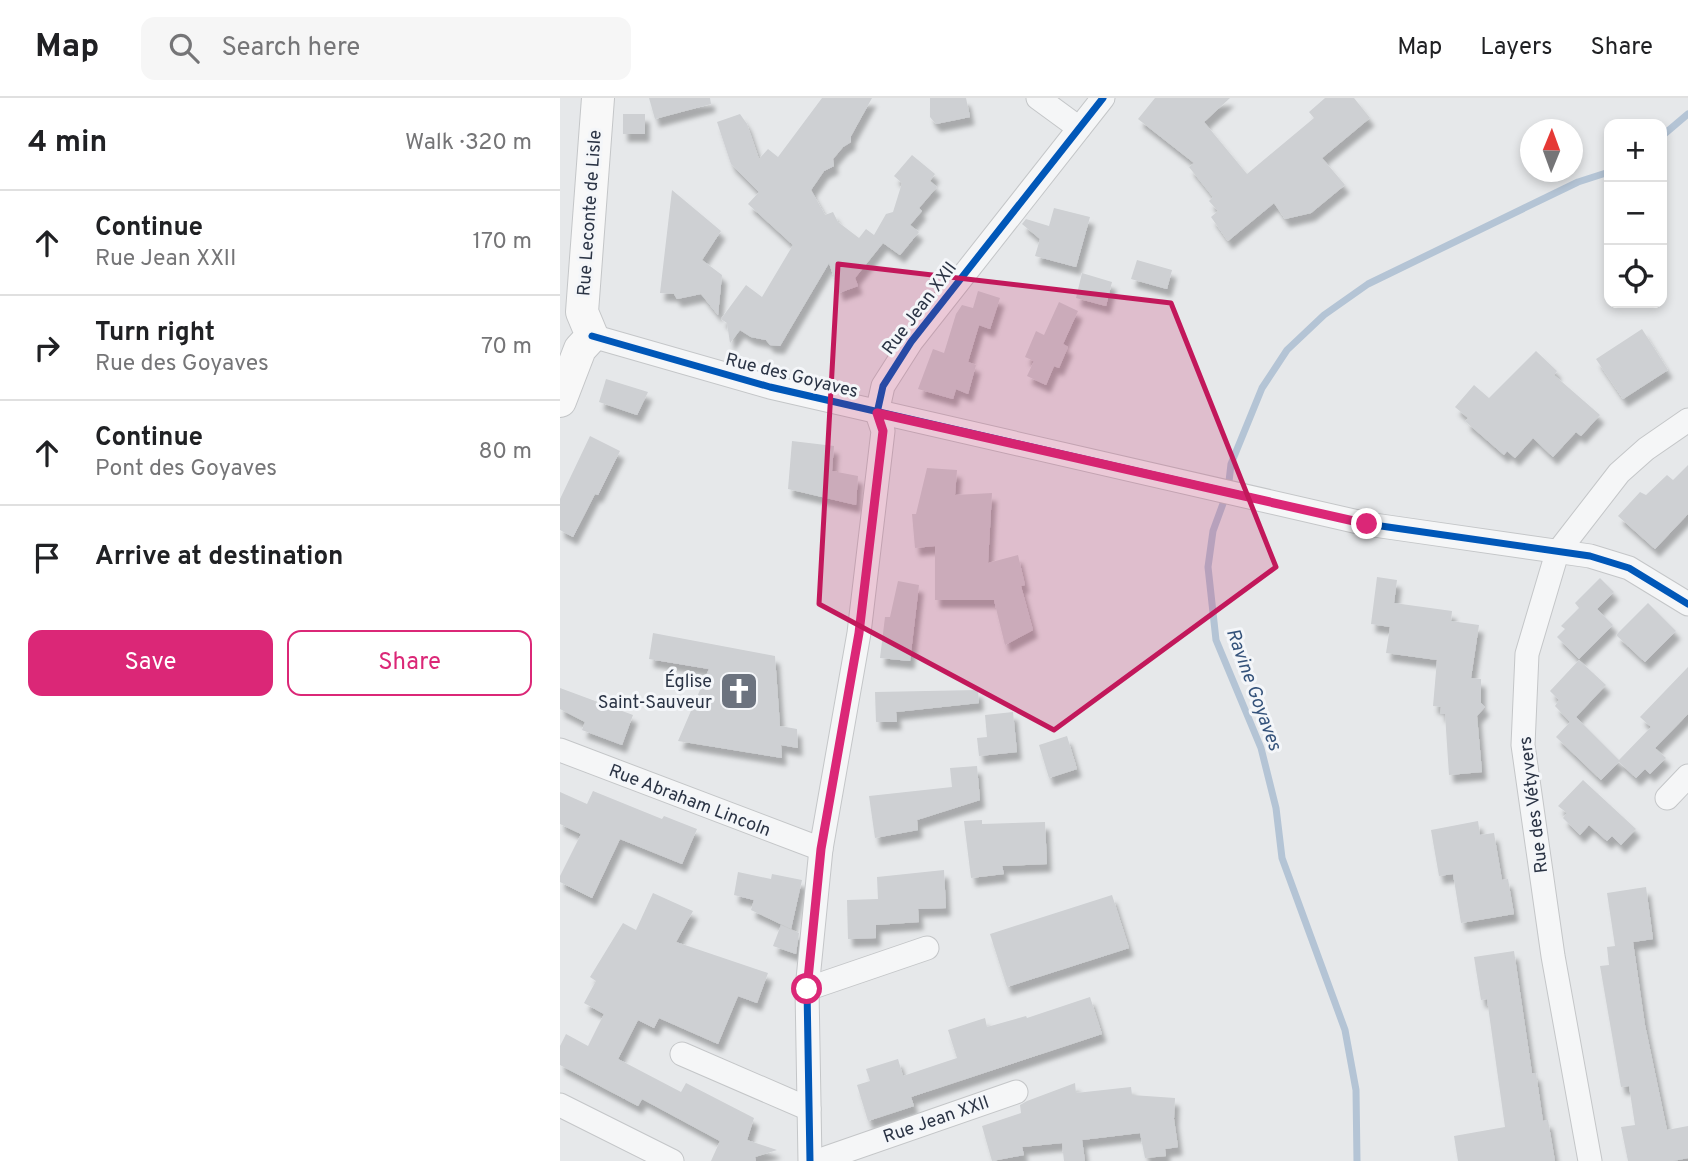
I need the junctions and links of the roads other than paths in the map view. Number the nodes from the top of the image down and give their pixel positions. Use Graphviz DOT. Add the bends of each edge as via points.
graph roads {
  1 [pos="583,98"];
  2 [pos="598,98"];
  3 [pos="1038,98"];
  4 [pos="1103,98"];
  5 [pos="1079,128"];
  6 [pos="573,331"];
  7 [pos="560,401"];
  8 [pos="877,413"];
  9 [pos="1688,420"];
  10 [pos="1557,553"];
  11 [pos="1688,604"];
  12 [pos="560,750"];
  13 [pos="1688,776"];
  14 [pos="1667,798"];
  15 [pos="821,849"];
  16 [pos="927,948"];
  17 [pos="807,989"];
  18 [pos="682,1054"];
  19 [pos="1016,1092"];
  20 [pos="560,1105"];
  21 [pos="809,1109"];
  22 [pos="672,1161"];
  23 [pos="810,1161"];
  24 [pos="817,1161"];
  25 [pos="1590,1161"];
  1 -- 6 [label="main road, Rue Leconte de Lisle"];
  2 -- 6 [label="main road, Rue Leconte de Lisle"];
  3 -- 5 [label="street"];
  4 -- 5 [label="street, Rue Jean XXII"];
  5 -- 8 [label="street, Rue Jean XXII" via="911,342 883,386"];
  6 -- 7 [label="main road, Rue Leconte de Lisle"];
  6 -- 8 [label="street, Rue des Goyaves"];
  8 -- 10 [label="street, Rue des Goyaves" via="1367,524 1489,539"];
  8 -- 15 [label="street, Rue Jean XXII" via="883,431 859,633"];
  9 -- 10 [label="street, Rue des Vétyvers" via="1619,473"];
  10 -- 11 [label="street" via="1590,556 1629,568"];
  10 -- 25 [label="street, Rue des Vétyvers" via="1527,654 1523,745 1553,956"];
  12 -- 15 [label="street, Rue Abraham Lincoln"];
  13 -- 14 [label="street"];
  15 -- 17 [label="street, Rue Jean XXII"];
  16 -- 17 [label="street"];
  17 -- 21 [label="street, Rue Jean XXII"];
  18 -- 21 [label="street"];
  19 -- 24 [label="street, Rue Jean XXII"];
  20 -- 22 [label="street"];
  21 -- 23 [label="street, Rue Jean XXII"];
}
